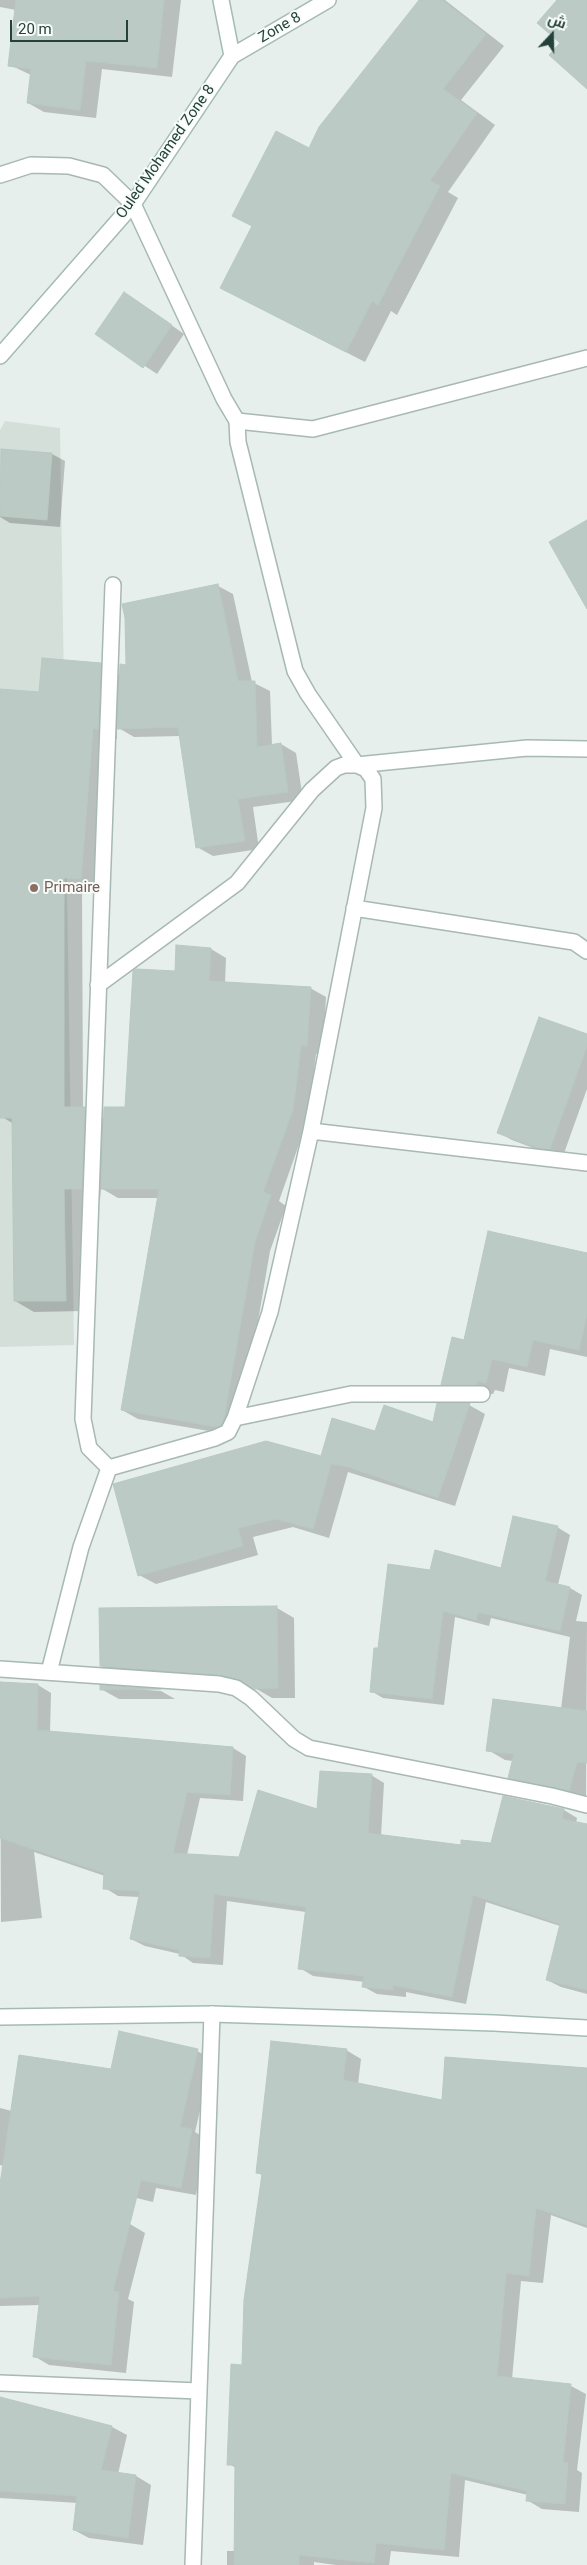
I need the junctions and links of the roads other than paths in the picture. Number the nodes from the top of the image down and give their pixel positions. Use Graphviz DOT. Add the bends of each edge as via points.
graph roads {
  1 [pos="221,0"];
  2 [pos="328,0"];
  3 [pos="232,56"];
  4 [pos="0,175"];
  5 [pos="133,204"];
  6 [pos="0,356"];
  7 [pos="587,358"];
  8 [pos="237,421"];
  9 [pos="113,586"];
  10 [pos="587,749"];
  11 [pos="357,765"];
  12 [pos="354,908"];
  13 [pos="587,951"];
  14 [pos="98,985"];
  15 [pos="311,1131"];
  16 [pos="587,1163"];
  17 [pos="482,1394"];
  18 [pos="235,1418"];
  19 [pos="109,1468"];
  20 [pos="0,1669"];
  21 [pos="50,1672"];
  22 [pos="587,1805"];
  23 [pos="212,2014"];
  24 [pos="0,2017"];
  25 [pos="587,2028"];
  26 [pos="0,2383"];
  27 [pos="200,2391"];
  28 [pos="193,2565"];
  1 -- 3 [label="street"];
  2 -- 3 [label="street, Zone 8"];
  3 -- 5 [label="street, Ouled Mohamed Zone 8"];
  4 -- 5 [label="street" via="31,164 69,166 103,174"];
  5 -- 6 [label="street, Ouled Mohamed Zone 8"];
  5 -- 8 [label="street"];
  7 -- 8 [label="street" via="313,429"];
  8 -- 11 [label="street" via="238,442 295,672"];
  9 -- 14 [label="street"];
  10 -- 11 [label="street" via="527,748"];
  11 -- 12 [label="street" via="370,773 375,795"];
  11 -- 14 [label="street" via="336,768 312,790 238,883"];
  12 -- 13 [label="street" via="574,942"];
  12 -- 15 [label="street"];
  14 -- 19 [label="street" via="83,1419 89,1448"];
  15 -- 16 [label="street"];
  15 -- 18 [label="street" via="270,1312"];
  17 -- 18 [label="street" via="351,1394"];
  18 -- 19 [label="street" via="228,1432 215,1438"];
  19 -- 21 [label="street" via="81,1548"];
  20 -- 21 [label="street"];
  21 -- 22 [label="street" via="219,1684 236,1688 294,1739 309,1748"];
  23 -- 24 [label="street"];
  23 -- 25 [label="street"];
  23 -- 27 [label="street"];
  26 -- 27 [label="street"];
  27 -- 28 [label="street"];
}
